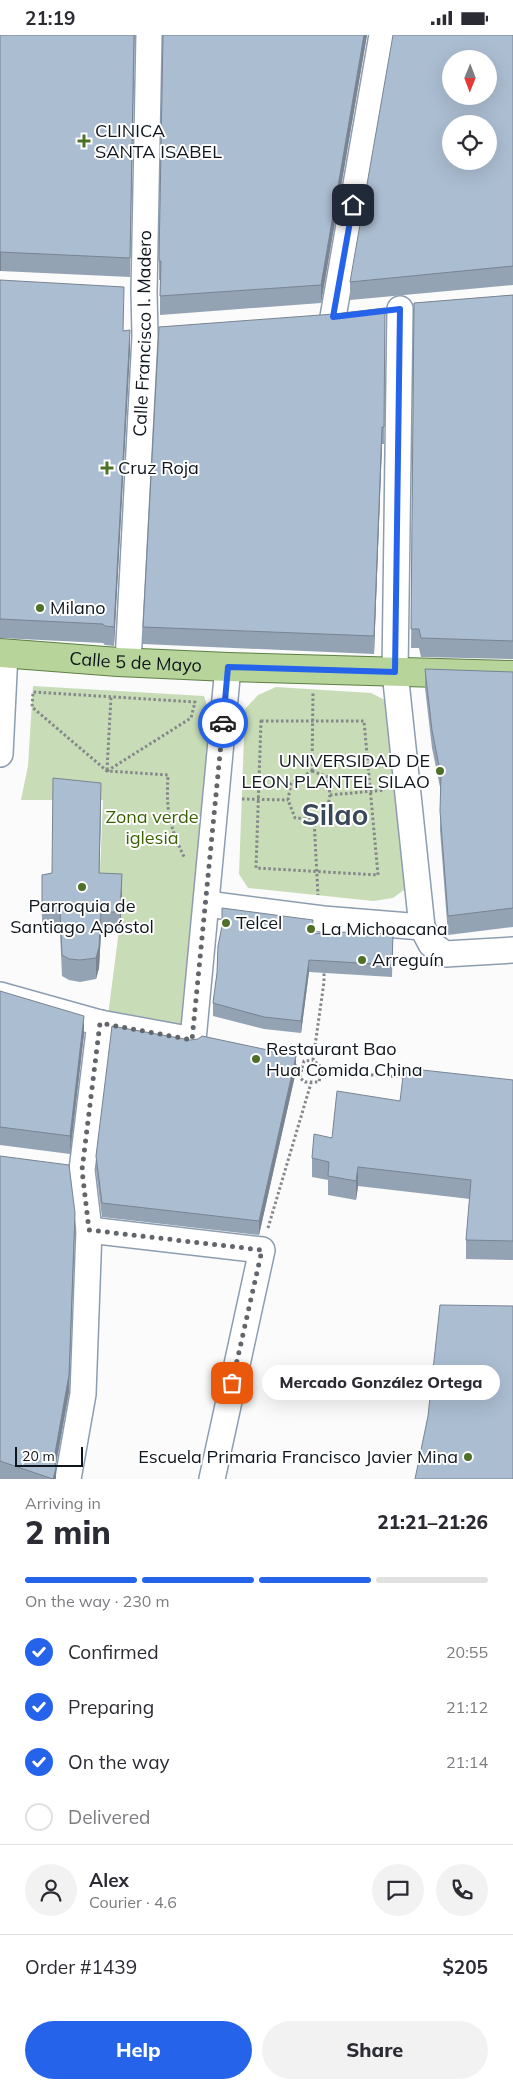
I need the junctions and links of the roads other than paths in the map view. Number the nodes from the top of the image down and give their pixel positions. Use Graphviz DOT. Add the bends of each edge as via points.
graph roads {
  1 [pos="149,35"];
  2 [pos="382,35"];
  3 [pos="400,309"];
  4 [pos="333,317"];
  5 [pos="2,653"];
  6 [pos="128,662"];
  7 [pos="228,667"];
  8 [pos="395,672"];
  9 [pos="513,675"];
  10 [pos="0,754"];
  11 [pos="207,904"];
  12 [pos="422,927"];
  13 [pos="513,950"];
  14 [pos="0,995"];
  15 [pos="100,1023"];
  16 [pos="89,1230"];
  17 [pos="68,1479"];
  18 [pos="212,1479"];
  1 -- 6 [label="street, Calle Francisco I. Madero" via="134,291 155,333"];
  2 -- 4 [label="street"];
  3 -- 8 [label="street"];
  5 -- 6 [label="main road, Calle 5 de Mayo"];
  5 -- 10 [label="street"];
  6 -- 7 [label="main road, Calle 5 de Mayo"];
  7 -- 8 [label="main road, Calle 5 de Mayo"];
  7 -- 11 [label="street"];
  8 -- 9 [label="main road, Calle 5 de Mayo"];
  8 -- 12 [label="street"];
  11 -- 12 [label="street" via="323,919"];
  11 -- 15 [label="street" via="192,1040"];
  12 -- 13 [label="street" via="431,945 446,954"];
  14 -- 15 [label="street"];
  15 -- 16 [label="street" via="73,1168"];
  16 -- 17 [label="street" via="83,1394"];
  16 -- 18 [label="street" via="262,1250"];
}
